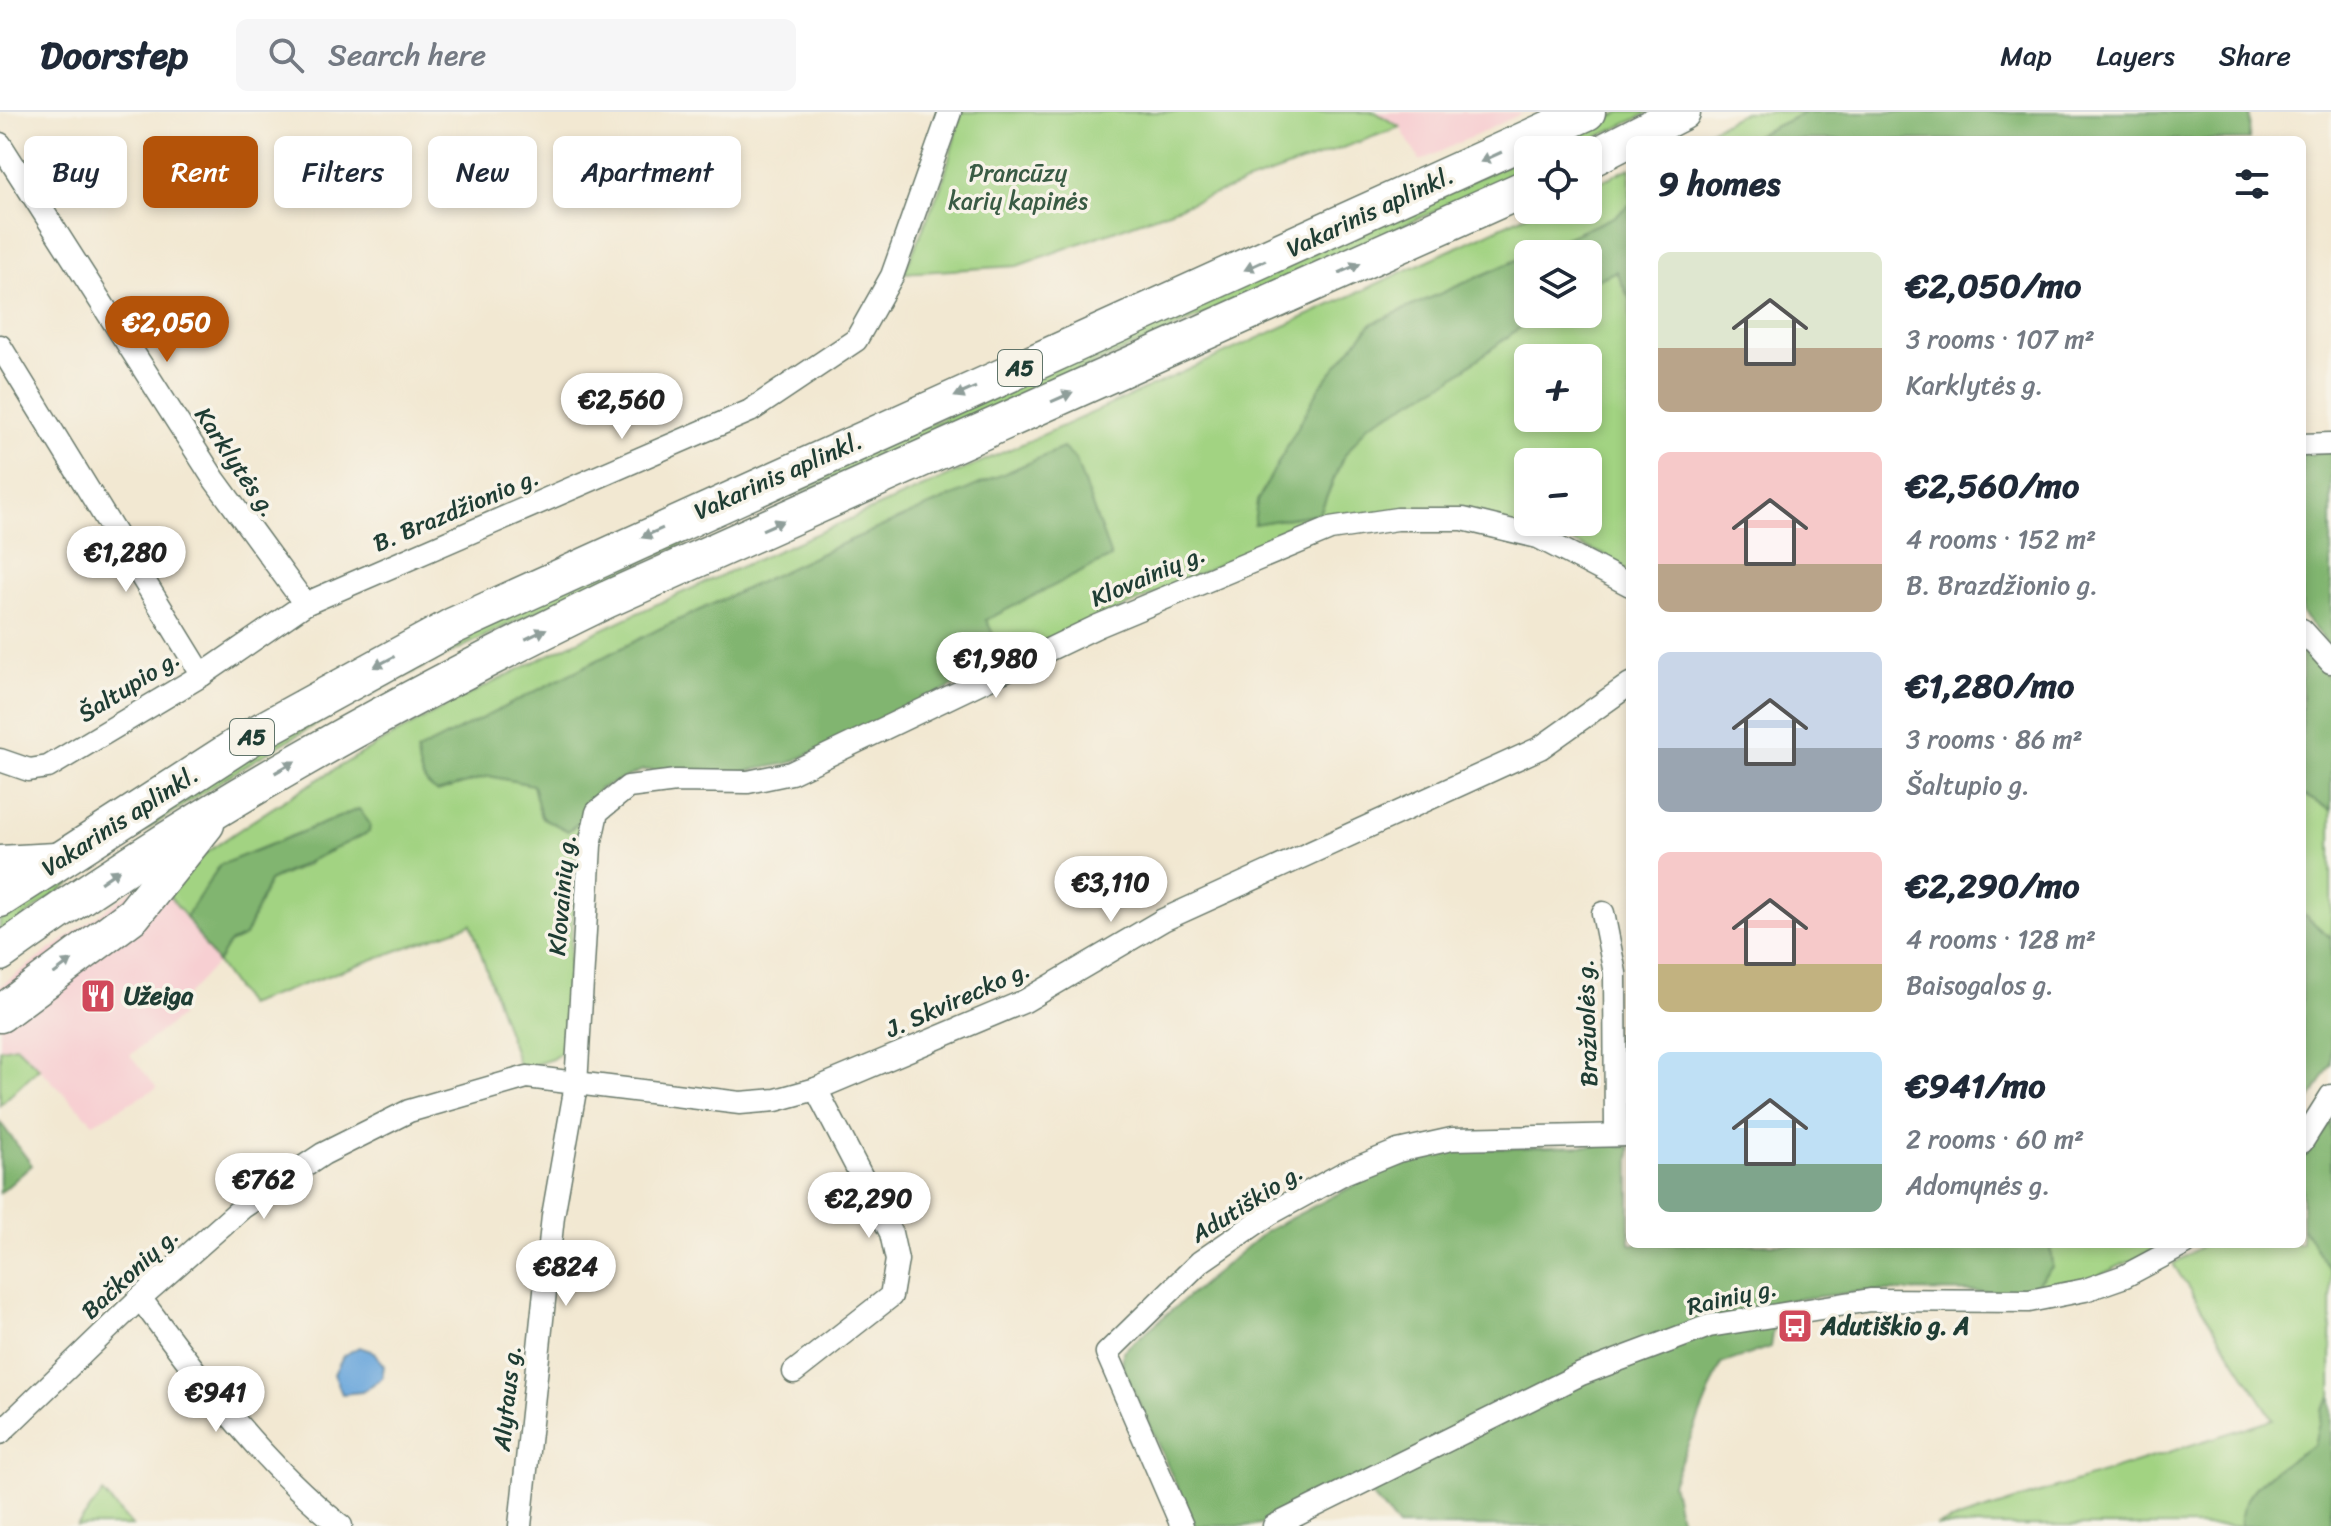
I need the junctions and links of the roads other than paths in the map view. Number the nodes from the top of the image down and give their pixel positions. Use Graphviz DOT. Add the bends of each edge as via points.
graph roads {
  1 [pos="950,112"];
  2 [pos="1587,112"];
  3 [pos="1682,112"];
  4 [pos="1635,136"];
  5 [pos="1626,141"];
  6 [pos="0,144"];
  7 [pos="1602,153"];
  8 [pos="1514,193"];
  9 [pos="0,346"];
  10 [pos="2331,444"];
  11 [pos="2306,445"];
  12 [pos="1626,583"];
  13 [pos="305,604"];
  14 [pos="2306,634"];
  15 [pos="2331,662"];
  16 [pos="202,675"];
  17 [pos="1626,687"];
  18 [pos="0,760"];
  19 [pos="218,807"];
  20 [pos="58,860"];
  21 [pos="0,864"];
  22 [pos="0,899"];
  23 [pos="1603,913"];
  24 [pos="0,953"];
  25 [pos="0,1014"];
  26 [pos="576,1085"];
  27 [pos="816,1089"];
  28 [pos="2331,1096"];
  29 [pos="1623,1134"];
  30 [pos="2306,1136"];
  31 [pos="2178,1248"];
  32 [pos="140,1298"];
  33 [pos="794,1372"];
  34 [pos="0,1433"];
  35 [pos="341,1526"];
  36 [pos="520,1526"];
  37 [pos="1182,1526"];
  38 [pos="1274,1526"];
  1 -- 13 [label="street, B. Brazdžionio g." via="892,276 856,340 750,411"];
  2 -- 20 [label="highway, Vakarinis aplinkl. / A5, one-way" via="453,626 269,726"];
  3 -- 4 [label="highway"];
  5 -- 7 [label="highway"];
  6 -- 13 [label="street, Karklytės g." via="214,479"];
  19 -- 8 [label="highway, Vakarinis aplinkl. / A5, one-way" via="439,682 606,600"];
  9 -- 16 [label="street, Šaltupio g."];
  10 -- 11 [label="street"];
  12 -- 26 [label="street, Klovainių g." via="1538,537 1463,519 1397,519 1330,529 1098,626 791,773 748,782 628,787 597,812 590,845"];
  13 -- 16 [label="street, B. Brazdžionio g."];
  14 -- 15 [label="street"];
  16 -- 18 [label="street, Šaltupio g." via="48,767 29,770"];
  17 -- 27 [label="street, J. Skvirecko g." via="1540,748 1163,920 1025,1001"];
  24 -- 19 [label="highway, Vakarinis aplinkl. / A5, one-way"];
  25 -- 19 [label="highway, one-way" via="133,915"];
  20 -- 21 [label="highway"];
  20 -- 22 [label="highway, Vakarinis aplinkl. / A5"];
  23 -- 29 [label="street, Bražuolės g." via="1615,973"];
  26 -- 27 [label="street, J. Skvirecko g." via="740,1103"];
  26 -- 32 [label="street, Bačkonių g." via="527,1077 409,1111 323,1154 243,1207"];
  26 -- 36 [label="street, Alytaus g." via="553,1216"];
  27 -- 33 [label="street" via="891,1233 897,1260 891,1296"];
  28 -- 30 [label="street"];
  29 -- 37 [label="street, Adutiškio g." via="1452,1139 1398,1151 1271,1213 1200,1262 1107,1353"];
  31 -- 38 [label="street, Rainių g." via="2125,1276 2029,1301 1870,1300 1709,1326 1581,1374"];
  32 -- 34 [label="street, Bačkonių g."];
  32 -- 35 [label="street" via="213,1396 312,1503"];
}
